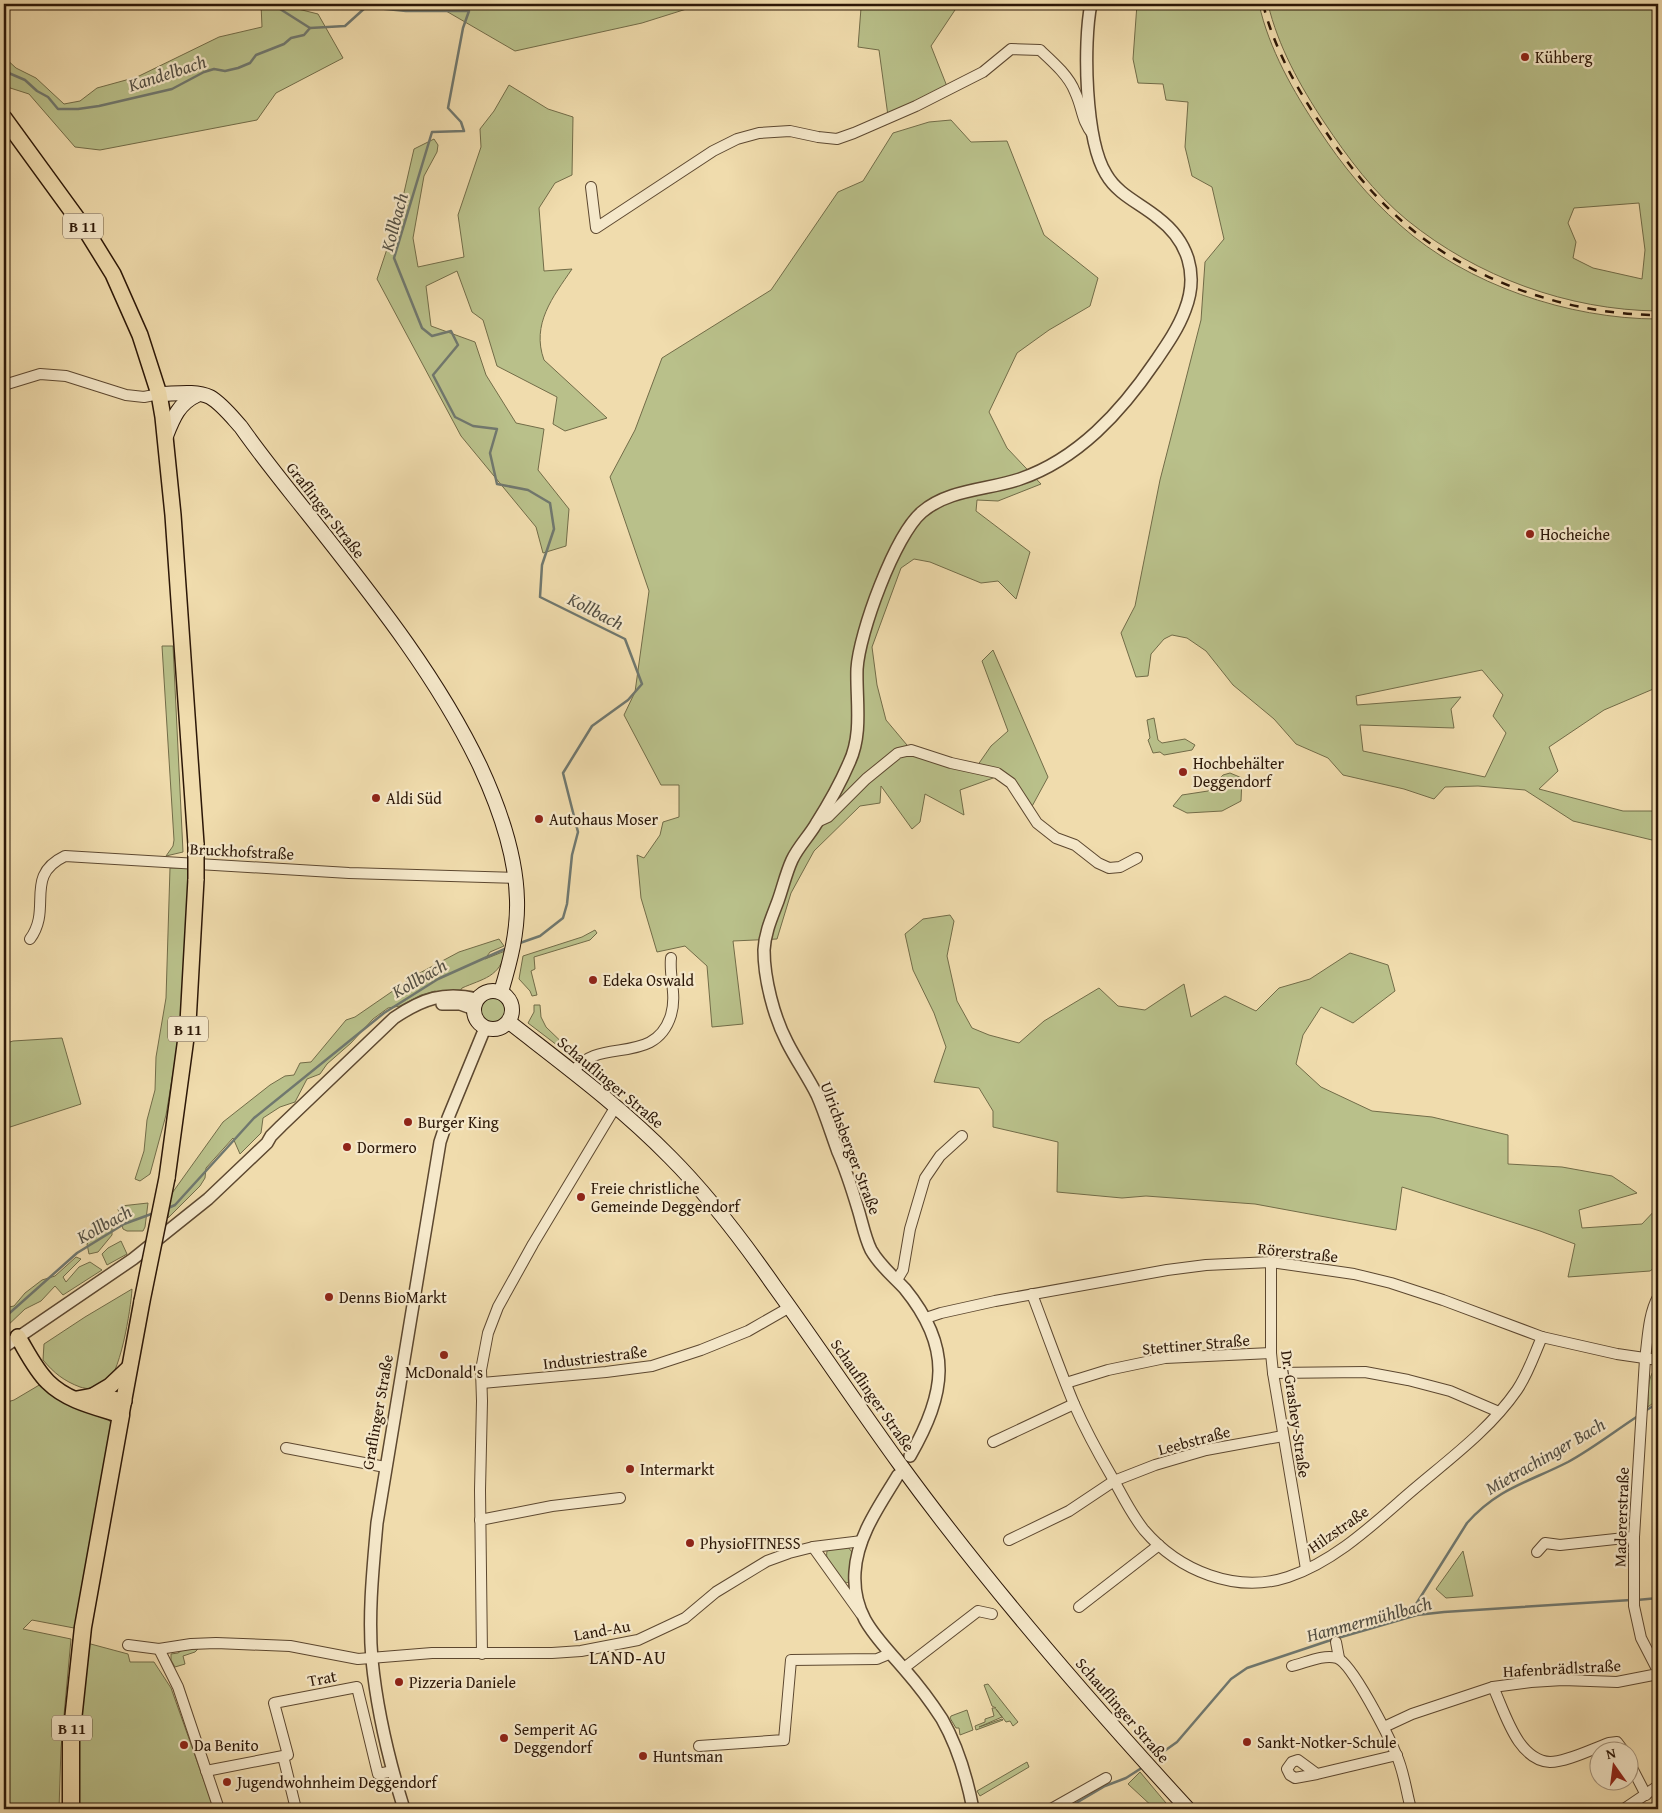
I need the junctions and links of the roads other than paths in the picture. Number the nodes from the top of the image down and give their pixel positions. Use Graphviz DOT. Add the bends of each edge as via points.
graph roads {
  1 [pos="1091,4"];
  2 [pos="4,118"];
  3 [pos="1093,135"];
  4 [pos="591,187"];
  5 [pos="4,385"];
  6 [pos="158,394"];
  7 [pos="197,395"];
  8 [pos="166,436"];
  9 [pos="817,822"];
  10 [pos="1137,858"];
  11 [pos="515,878"];
  12 [pos="30,939"];
  13 [pos="671,958"];
  14 [pos="501,992"];
  15 [pos="475,1004"];
  16 [pos="509,1022"];
  17 [pos="485,1028"];
  18 [pos="574,1071"];
  19 [pos="616,1106"];
  20 [pos="962,1136"];
  21 [pos="1271,1262"];
  22 [pos="897,1280"];
  23 [pos="1032,1294"];
  24 [pos="1658,1297"];
  25 [pos="790,1308"];
  26 [pos="926,1318"];
  27 [pos="18,1337"];
  28 [pos="1542,1337"];
  29 [pos="4,1347"];
  30 [pos="1271,1353"];
  31 [pos="1645,1359"];
  32 [pos="1658,1360"];
  33 [pos="129,1368"];
  34 [pos="1273,1374"];
  35 [pos="482,1383"];
  36 [pos="1066,1383"];
  37 [pos="93,1396"];
  38 [pos="77,1399"];
  39 [pos="1074,1404"];
  40 [pos="122,1408"];
  41 [pos="1499,1412"];
  42 [pos="1282,1436"];
  43 [pos="993,1442"];
  44 [pos="286,1448"];
  45 [pos="910,1456"];
  46 [pos="386,1467"];
  47 [pos="898,1475"];
  48 [pos="1114,1481"];
  49 [pos="620,1498"];
  50 [pos="480,1520"];
  51 [pos="1634,1537"];
  52 [pos="1010,1540"];
  53 [pos="862,1541"];
  54 [pos="1159,1545"];
  55 [pos="813,1547"];
  56 [pos="1537,1552"];
  57 [pos="1306,1568"];
  58 [pos="1079,1607"];
  59 [pos="992,1614"];
  60 [pos="862,1616"];
  61 [pos="1336,1642"];
  62 [pos="128,1644"];
  63 [pos="159,1649"];
  64 [pos="482,1654"];
  65 [pos="889,1654"];
  66 [pos="372,1658"];
  67 [pos="1339,1658"];
  68 [pos="1292,1666"];
  69 [pos="904,1668"];
  70 [pos="1658,1672"];
  71 [pos="1493,1686"];
  72 [pos="1384,1726"];
  73 [pos="699,1746"];
  74 [pos="1590,1750"];
  75 [pos="288,1755"];
  76 [pos="1397,1755"];
  77 [pos="206,1771"];
  78 [pos="392,1772"];
  79 [pos="1317,1774"];
  80 [pos="1106,1778"];
  81 [pos="1640,1783"];
  82 [pos="1658,1786"];
  83 [pos="1646,1795"];
  84 [pos="70,1809"];
  85 [pos="218,1809"];
  86 [pos="296,1809"];
  87 [pos="404,1809"];
  88 [pos="973,1809"];
  89 [pos="1051,1809"];
  90 [pos="1188,1809"];
  91 [pos="1411,1809"];
  92 [pos="1624,1809"];
  1 -- 3 [label="street, Ulrichsberger Straße" via="1087,51"];
  2 -- 6 [label="main road, B 11" via="87,232 113,274 140,335"];
  3 -- 4 [label="street" via="1085,125 1075,91 1057,66 1040,50 1011,49 983,72 916,106 837,139 790,131 759,133 737,139 713,151 596,228"];
  3 -- 9 [label="street, Ulrichsberger Straße" via="1104,172 1114,185 1158,218 1184,247 1192,273 1185,312 1137,388 1082,444 1030,476 937,502 909,526 891,561 863,632 857,666 855,748"];
  5 -- 6 [label="street" via="40,374 66,376 126,395 144,397"];
  6 -- 7 [label="main road, Graflinger Straße"];
  6 -- 8 [label="main road, B 11"];
  7 -- 8 [label="main road" via="181,405"];
  7 -- 11 [label="main road, Graflinger Straße" via="209,397 221,405 241,427 429,676 464,734 487,781 503,825"];
  8 -- 33 [label="main road, B 11, bridge" via="196,844 193,964 167,1178"];
  9 -- 10 [label="street" via="828,817 898,753 912,750 997,773 1011,783 1037,823 1098,863 1109,868 1120,867"];
  9 -- 22 [label="street, Ulrichsberger Straße" via="793,858 768,926 764,950 768,981 776,1018 816,1094 869,1246 881,1266"];
  11 -- 12 [label="street, Bruckhofstraße" via="349,873 65,856 46,868 42,876 40,918"];
  11 -- 14 [label="main road, Graflinger Straße" via="515,937"];
  13 -- 18 [label="street" via="674,992 671,1015 661,1035 647,1045 589,1057"];
  14 -- 15 [label="main road" via="488,992"];
  14 -- 16 [label="main road" via="512,1004"];
  15 -- 17 [label="main road" via="475,1019"];
  15 -- 27 [label="street" via="462,996 447,995 412,1006 394,1018 208,1198 133,1260"];
  16 -- 17 [label="main road" via="498,1029"];
  16 -- 18 [label="main road, Schauflinger Straße"];
  17 -- 46 [label="street, Graflinger Straße" via="440,1142"];
  18 -- 19 [label="main road, Schauflinger Straße"];
  19 -- 25 [label="main road, Schauflinger Straße" via="700,1189 753,1254"];
  19 -- 35 [label="street" via="495,1314 481,1370"];
  20 -- 22 [label="street" via="940,1156 925,1178"];
  21 -- 23 [label="street, Rörerstraße" via="1206,1265"];
  21 -- 28 [label="street, Rörerstraße" via="1347,1272 1391,1283"];
  21 -- 30 [label="street, Dr.-Grashey-Straße"];
  22 -- 26 [label="street, Ulrichsberger Straße"];
  23 -- 26 [label="street, Rörerstraße"];
  23 -- 36 [label="street, Hilzstraße"];
  24 -- 31 [label="street, Madererstraße"];
  25 -- 35 [label="street, Industriestraße" via="748,1331 652,1366"];
  25 -- 90 [label="main road, Schauflinger Straße" via="898,1462 1001,1595"];
  26 -- 45 [label="street, Ulrichsberger Straße" via="935,1340 939,1386 937,1400"];
  27 -- 29 [label="street"];
  27 -- 38 [label="main road" via="48,1382"];
  28 -- 31 [label="street, Rörerstraße"];
  28 -- 41 [label="street, Hilzstraße" via="1517,1390"];
  30 -- 34 [label="street, Dr.-Grashey-Straße"];
  30 -- 36 [label="street, Stettiner Straße" via="1165,1358"];
  31 -- 32 [label="street, Rörerstraße"];
  31 -- 51 [label="street, Madererstraße"];
  33 -- 37 [label="main road" via="110,1386"];
  33 -- 40 [label="main road, B 11"];
  34 -- 41 [label="street" via="1364,1372 1450,1391"];
  34 -- 42 [label="street, Dr.-Grashey-Straße"];
  35 -- 50 [label="street"];
  36 -- 39 [label="street, Hilzstraße"];
  37 -- 38 [label="main road"];
  37 -- 40 [label="main road"];
  38 -- 40 [label="main road" via="88,1406"];
  39 -- 43 [label="street"];
  39 -- 48 [label="street, Hilzstraße"];
  40 -- 84 [label="highway, B 11" via="83,1627 71,1739"];
  41 -- 57 [label="street, Hilzstraße" via="1451,1458 1374,1523 1342,1548"];
  42 -- 48 [label="street, Leebstraße" via="1206,1450"];
  42 -- 57 [label="street, Dr.-Grashey-Straße"];
  44 -- 46 [label="street"];
  46 -- 66 [label="street, Graflinger Straße" via="372,1577"];
  47 -- 53 [label="street"];
  48 -- 52 [label="street" via="1069,1511"];
  48 -- 54 [label="street, Hilzstraße" via="1144,1530"];
  49 -- 50 [label="street" via="552,1506"];
  50 -- 64 [label="street"];
  51 -- 56 [label="street" via="1560,1545 1545,1543"];
  51 -- 70 [label="street, Madererstraße" via="1634,1606 1641,1638"];
  53 -- 55 [label="street, Land-Au"];
  53 -- 60 [label="street" via="855,1572"];
  54 -- 57 [label="street, Hilzstraße" via="1199,1572 1220,1580 1265,1582 1288,1577"];
  54 -- 58 [label="street"];
  55 -- 60 [label="street"];
  55 -- 64 [label="street, Land-Au" via="767,1561 716,1592 685,1618 638,1640 552,1653"];
  59 -- 69 [label="street" via="978,1611"];
  60 -- 65 [label="street"];
  61 -- 67 [label="street"];
  62 -- 63 [label="street, Trat"];
  63 -- 66 [label="street, Trat" via="191,1644 290,1646 358,1659"];
  63 -- 77 [label="street" via="178,1687"];
  64 -- 66 [label="street, Land-Au" via="425,1653"];
  65 -- 69 [label="street"];
  65 -- 73 [label="street" via="877,1659 791,1660 784,1740"];
  66 -- 78 [label="street, Graflinger Straße"];
  67 -- 68 [label="street" via="1323,1658"];
  67 -- 72 [label="street" via="1355,1677"];
  69 -- 88 [label="street" via="950,1734"];
  70 -- 71 [label="street, Hafenbrädlstraße" via="1617,1682 1563,1680"];
  71 -- 72 [label="street, Hafenbrädlstraße"];
  71 -- 74 [label="street" via="1517,1740 1526,1752 1550,1762"];
  72 -- 76 [label="street"];
  75 -- 78 [label="street, Trat" via="274,1704 357,1687 378,1774"];
  76 -- 79 [label="street"];
  76 -- 91 [label="street"];
  77 -- 85 [label="street"];
  77 -- 86 [label="street" via="283,1756"];
  78 -- 87 [label="street, Graflinger Straße"];
  80 -- 89 [label="street"];
  81 -- 83 [label="street"];
  82 -- 83 [label="street"];
  83 -- 92 [label="street"];
}
